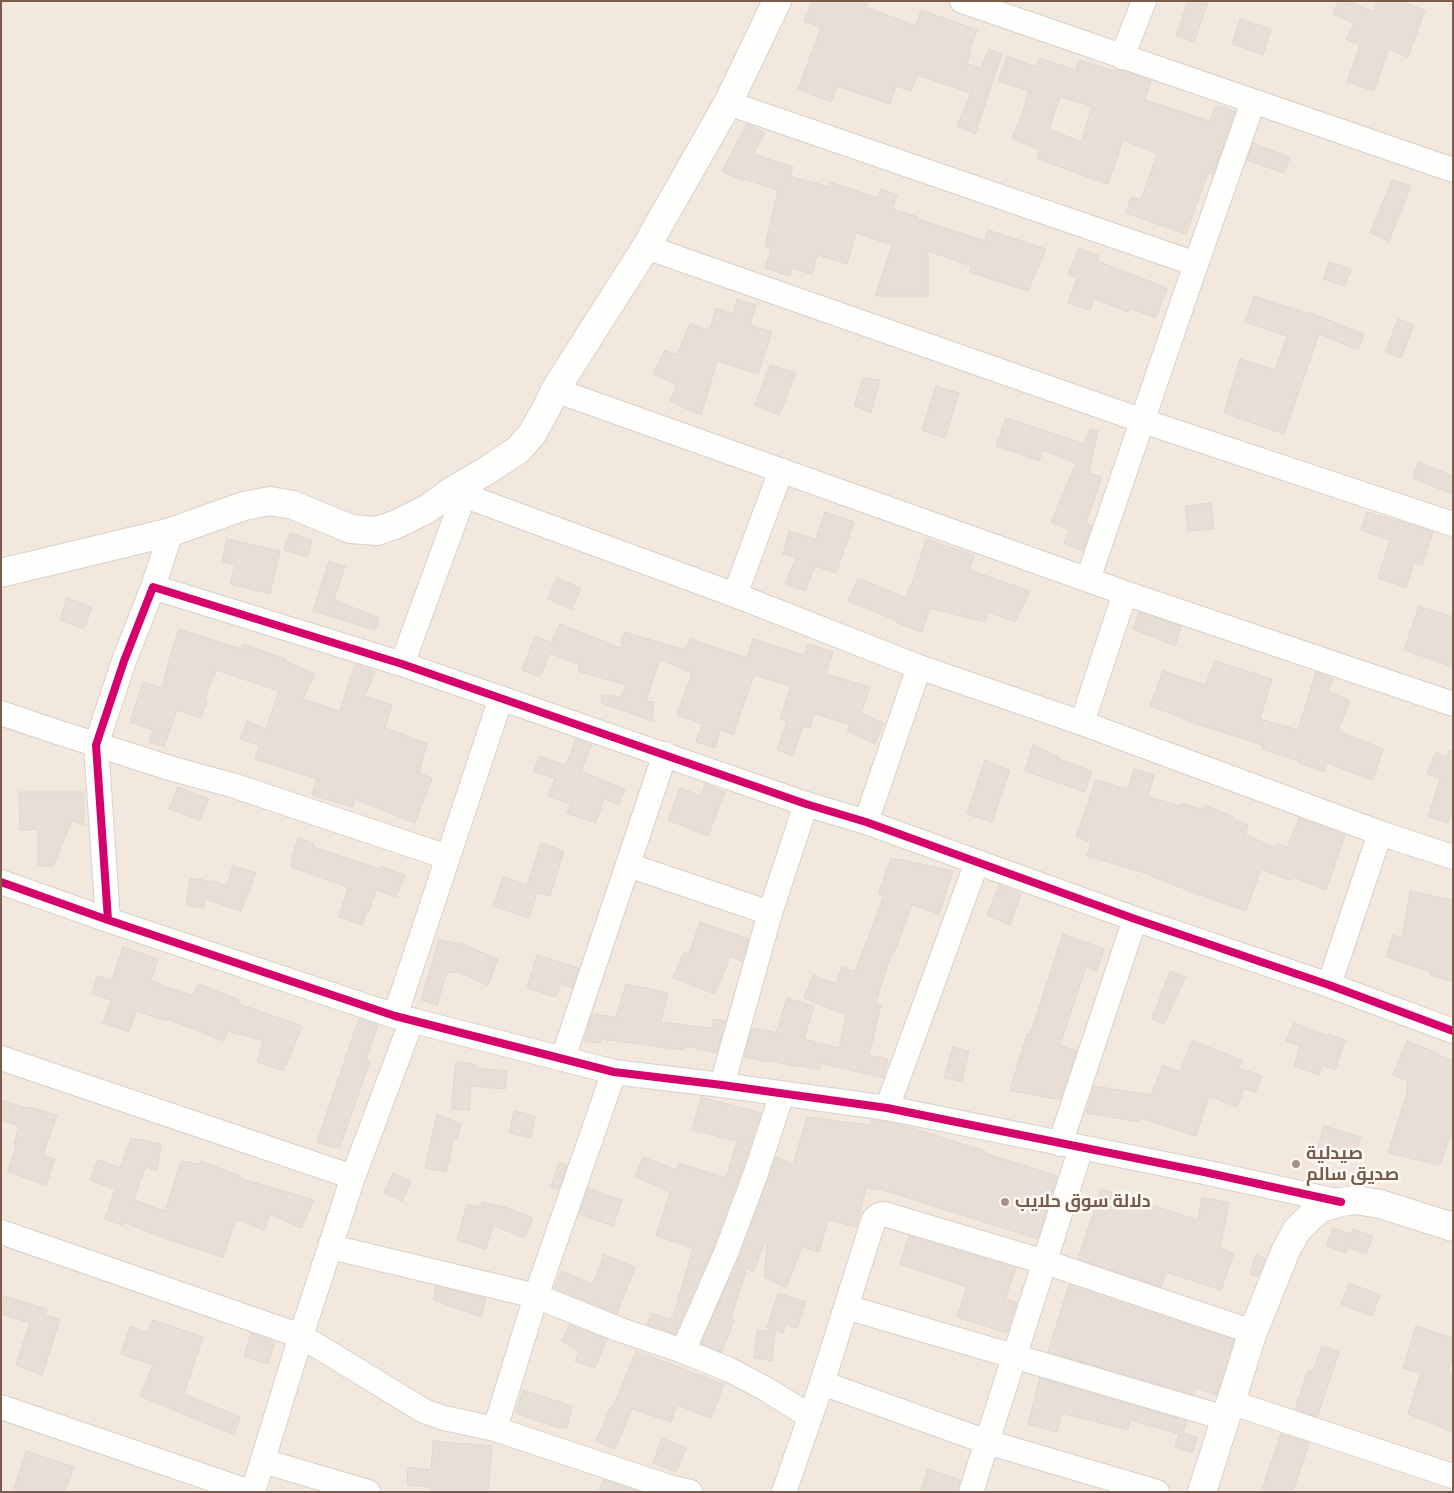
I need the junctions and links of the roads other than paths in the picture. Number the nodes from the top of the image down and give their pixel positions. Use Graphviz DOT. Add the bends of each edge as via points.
graph roads {
  1 [pos="777,1"];
  2 [pos="962,1"];
  3 [pos="1144,1"];
  4 [pos="1122,57"];
  5 [pos="1253,102"];
  6 [pos="728,103"];
  7 [pos="1453,170"];
  8 [pos="646,247"];
  9 [pos="1196,264"];
  10 [pos="555,390"];
  11 [pos="1143,421"];
  12 [pos="781,470"];
  13 [pos="458,493"];
  14 [pos="1453,524"];
  15 [pos="172,532"];
  16 [pos="1,573"];
  17 [pos="1088,578"];
  18 [pos="153,587"];
  19 [pos="1125,593"];
  20 [pos="735,595"];
  21 [pos="402,664"];
  22 [pos="919,667"];
  23 [pos="501,698"];
  24 [pos="1453,704"];
  25 [pos="1,713"];
  26 [pos="1082,722"];
  27 [pos="96,744"];
  28 [pos="665,754"];
  29 [pos="806,804"];
  30 [pos="866,822"];
  31 [pos="1380,833"];
  32 [pos="447,857"];
  33 [pos="1453,857"];
  34 [pos="977,862"];
  35 [pos="628,866"];
  36 [pos="1,882"];
  37 [pos="770,914"];
  38 [pos="1135,919"];
  39 [pos="108,920"];
  40 [pos="1329,985"];
  41 [pos="403,1018"];
  42 [pos="1453,1031"];
  43 [pos="1,1058"];
  44 [pos="562,1058"];
  45 [pos="614,1072"];
  46 [pos="722,1085"];
  47 [pos="782,1094"];
  48 [pos="887,1108"];
  49 [pos="1071,1146"];
  50 [pos="353,1177"];
  51 [pos="1341,1202"];
  52 [pos="1453,1227"];
  53 [pos="1,1232"];
  54 [pos="331,1247"];
  55 [pos="1044,1262"];
  56 [pos="536,1296"];
  57 [pos="846,1307"];
  58 [pos="1253,1332"];
  59 [pos="301,1336"];
  60 [pos="683,1351"];
  61 [pos="1014,1356"];
  62 [pos="822,1383"];
  63 [pos="1,1407"];
  64 [pos="1228,1410"];
  65 [pos="809,1416"];
  66 [pos="495,1429"];
  67 [pos="987,1442"];
  68 [pos="263,1461"];
  69 [pos="1453,1476"];
  70 [pos="675,1490"];
  71 [pos="252,1492"];
  72 [pos="368,1492"];
  73 [pos="784,1492"];
  74 [pos="971,1492"];
  75 [pos="1157,1492"];
  76 [pos="1202,1492"];
  1 -- 6 [label="street"];
  2 -- 4 [label="street"];
  3 -- 4 [label="street"];
  4 -- 5 [label="street"];
  5 -- 7 [label="street"];
  5 -- 9 [label="street"];
  6 -- 8 [label="street"];
  6 -- 9 [label="street"];
  8 -- 10 [label="street"];
  8 -- 11 [label="street"];
  9 -- 11 [label="street"];
  10 -- 12 [label="street"];
  10 -- 13 [label="street" via="532,434 518,450"];
  11 -- 14 [label="street"];
  11 -- 17 [label="street"];
  12 -- 17 [label="street"];
  12 -- 20 [label="street"];
  13 -- 15 [label="street" via="377,531 351,529 293,505 270,501 244,506"];
  13 -- 20 [label="street"];
  13 -- 21 [label="street"];
  15 -- 16 [label="street"];
  15 -- 18 [label="street"];
  17 -- 19 [label="street"];
  18 -- 21 [label="street"];
  18 -- 27 [label="street"];
  19 -- 24 [label="street"];
  19 -- 26 [label="street"];
  20 -- 22 [label="street"];
  21 -- 23 [label="street"];
  22 -- 26 [label="street"];
  22 -- 30 [label="street"];
  23 -- 28 [label="street"];
  23 -- 32 [label="street"];
  25 -- 27 [label="street"];
  26 -- 31 [label="street"];
  27 -- 32 [label="street" via="232,785"];
  27 -- 39 [label="street"];
  28 -- 29 [label="street"];
  28 -- 35 [label="street"];
  29 -- 30 [label="street"];
  29 -- 37 [label="street"];
  30 -- 34 [label="street"];
  31 -- 33 [label="street"];
  31 -- 40 [label="street"];
  32 -- 41 [label="street"];
  34 -- 38 [label="street"];
  34 -- 48 [label="street"];
  35 -- 37 [label="street"];
  35 -- 44 [label="street"];
  36 -- 39 [label="street"];
  37 -- 46 [label="street"];
  38 -- 40 [label="street"];
  38 -- 49 [label="street"];
  39 -- 41 [label="street"];
  40 -- 42 [label="street"];
  41 -- 44 [label="street"];
  41 -- 50 [label="street"];
  43 -- 50 [label="street"];
  44 -- 45 [label="street"];
  45 -- 46 [label="street"];
  45 -- 56 [label="street"];
  46 -- 47 [label="street"];
  47 -- 48 [label="street"];
  47 -- 60 [label="street" via="726,1253"];
  48 -- 49 [label="street"];
  49 -- 51 [label="street"];
  49 -- 55 [label="street"];
  50 -- 54 [label="street"];
  51 -- 52 [label="street" via="1356,1200 1380,1204"];
  51 -- 58 [label="street" via="1321,1208 1297,1230"];
  53 -- 59 [label="street"];
  54 -- 56 [label="street"];
  54 -- 59 [label="street"];
  55 -- 57 [label="street" via="879,1215 874,1219"];
  55 -- 58 [label="street"];
  55 -- 61 [label="street"];
  56 -- 60 [label="street"];
  56 -- 66 [label="street"];
  57 -- 61 [label="street"];
  57 -- 62 [label="street"];
  58 -- 64 [label="street"];
  59 -- 66 [label="street" via="424,1411"];
  59 -- 68 [label="street"];
  60 -- 65 [label="street" via="730,1370"];
  61 -- 64 [label="street"];
  61 -- 67 [label="street"];
  62 -- 65 [label="street"];
  62 -- 67 [label="street"];
  63 -- 71 [label="street"];
  64 -- 69 [label="street"];
  64 -- 76 [label="street"];
  65 -- 73 [label="street"];
  66 -- 70 [label="street"];
  67 -- 74 [label="street"];
  67 -- 75 [label="street"];
  68 -- 71 [label="street"];
  68 -- 72 [label="street"];
}
